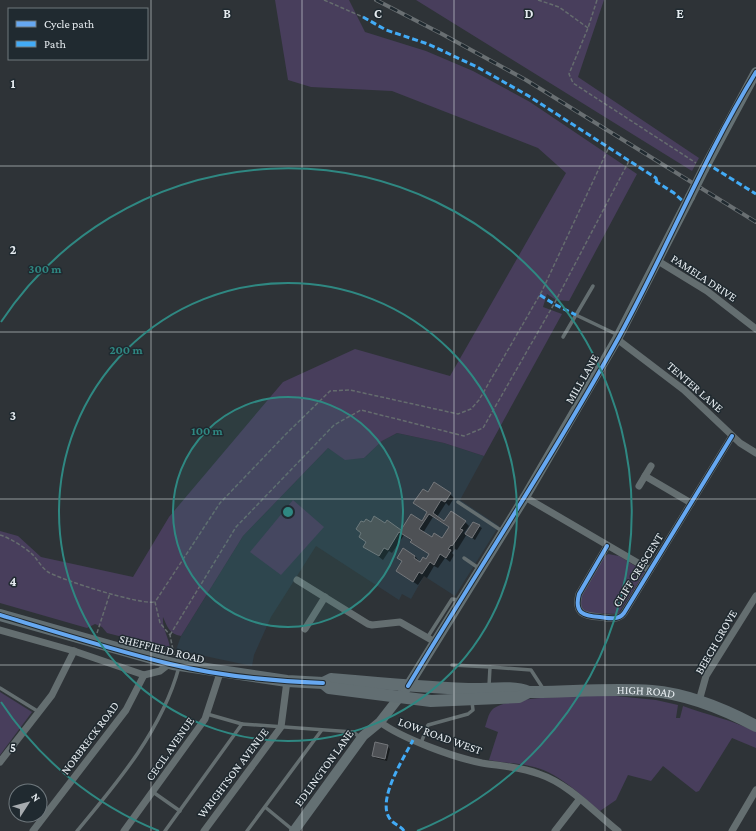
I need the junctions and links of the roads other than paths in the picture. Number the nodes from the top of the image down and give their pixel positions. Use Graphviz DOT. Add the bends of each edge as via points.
graph roads {
  1 [pos="756,72"];
  2 [pos="658,262"];
  3 [pos="593,286"];
  4 [pos="576,315"];
  5 [pos="756,329"];
  6 [pos="563,337"];
  7 [pos="618,337"];
  8 [pos="732,436"];
  9 [pos="756,454"];
  10 [pos="651,466"];
  11 [pos="645,476"];
  12 [pos="639,486"];
  13 [pos="525,497"];
  14 [pos="458,502"];
  15 [pos="691,503"];
  16 [pos="503,531"];
  17 [pos="607,546"];
  18 [pos="464,558"];
  19 [pos="480,569"];
  20 [pos="650,570"];
  21 [pos="297,580"];
  22 [pos="756,596"];
  23 [pos="325,597"];
  24 [pos="0,616"];
  25 [pos="305,629"];
  26 [pos="0,630"];
  27 [pos="431,640"];
  28 [pos="74,651"];
  29 [pos="174,664"];
  30 [pos="452,665"];
  31 [pos="490,667"];
  32 [pos="220,673"];
  33 [pos="144,675"];
  34 [pos="287,681"];
  35 [pos="323,683"];
  36 [pos="408,686"];
  37 [pos="0,688"];
  38 [pos="488,689"];
  39 [pos="529,692"];
  40 [pos="545,692"];
  41 [pos="400,698"];
  42 [pos="471,699"];
  43 [pos="699,701"];
  44 [pos="39,712"];
  45 [pos="207,714"];
  46 [pos="380,722"];
  47 [pos="242,724"];
  48 [pos="756,726"];
  49 [pos="281,727"];
  50 [pos="322,731"];
  51 [pos="361,738"];
  52 [pos="421,742"];
  53 [pos="0,762"];
  54 [pos="756,790"];
  55 [pos="153,792"];
  56 [pos="579,800"];
  57 [pos="265,807"];
  58 [pos="180,811"];
  59 [pos="33,831"];
  60 [pos="77,831"];
  61 [pos="124,831"];
  62 [pos="165,831"];
  63 [pos="204,831"];
  64 [pos="247,831"];
  65 [pos="294,831"];
  66 [pos="555,831"];
  67 [pos="618,831"];
  68 [pos="732,831"];
  1 -- 2 [label="street, MILL LANE, bridge" via="704,168"];
  2 -- 5 [label="street, PAMELA DRIVE" via="707,291"];
  2 -- 7 [label="street, MILL LANE"];
  3 -- 4 [label="lane"];
  4 -- 6 [label="lane"];
  4 -- 7 [label="lane"];
  7 -- 8 [label="street, TENTER LANE" via="684,390"];
  7 -- 13 [label="street, MILL LANE"];
  8 -- 9 [label="street, TENTER LANE"];
  8 -- 15 [label="street, CLIFF CRESCENT"];
  10 -- 11 [label="street"];
  11 -- 12 [label="street"];
  11 -- 15 [label="street"];
  13 -- 16 [label="street, MILL LANE"];
  13 -- 17 [label="street, CLIFF CRESCENT"];
  14 -- 16 [label="lane"];
  15 -- 20 [label="street, CLIFF CRESCENT"];
  16 -- 19 [label="street, MILL LANE"];
  17 -- 20 [label="street, CLIFF CRESCENT"];
  17 -- 20 [label="street, CLIFF CRESCENT" via="576,602 583,614 615,618 622,616"];
  18 -- 19 [label="lane"];
  19 -- 27 [label="street, MILL LANE"];
  21 -- 23 [label="street"];
  22 -- 43 [label="street, BEECH GROVE" via="706,676"];
  23 -- 25 [label="street"];
  23 -- 27 [label="street" via="372,626 400,622"];
  24 -- 29 [label="main road, SHEFFIELD ROAD"];
  26 -- 28 [label="street"];
  27 -- 36 [label="street, MILL LANE"];
  28 -- 33 [label="street"];
  28 -- 44 [label="street" via="52,695"];
  29 -- 32 [label="main road, SHEFFIELD ROAD"];
  29 -- 33 [label="street, SHEFFIELD ROAD"];
  29 -- 60 [label="lane" via="175,681 154,729 107,795"];
  30 -- 31 [label="lane"];
  31 -- 38 [label="lane"];
  31 -- 40 [label="lane" via="531,670"];
  32 -- 34 [label="main road, SHEFFIELD ROAD"];
  32 -- 45 [label="street, CECIL AVENUE"];
  33 -- 59 [label="street, NORBRECK ROAD" via="126,710"];
  34 -- 35 [label="main road, SHEFFIELD ROAD"];
  34 -- 49 [label="street, WRIGHTSON AVENUE"];
  35 -- 36 [label="main road, SHEFFIELD ROAD" via="331,679"];
  35 -- 41 [label="main road, SHEFFIELD ROAD" via="330,688"];
  36 -- 38 [label="main road, HIGH ROAD"];
  36 -- 41 [label="street, EDLINGTON LANE"];
  37 -- 44 [label="lane"];
  38 -- 39 [label="main road, HIGH ROAD" via="520,688"];
  39 -- 40 [label="main road, HIGH ROAD"];
  39 -- 42 [label="main road, HIGH ROAD" via="519,697"];
  40 -- 43 [label="main road, HIGH ROAD" via="652,691"];
  41 -- 42 [label="main road, HIGH ROAD" via="431,701"];
  41 -- 46 [label="street, EDLINGTON LANE"];
  42 -- 52 [label="lane" via="472,712 428,725"];
  43 -- 48 [label="main road, HIGH ROAD" via="734,714"];
  44 -- 53 [label="street"];
  45 -- 47 [label="lane"];
  45 -- 55 [label="street, CECIL AVENUE"];
  46 -- 51 [label="street, EDLINGTON LANE"];
  46 -- 52 [label="street, LOW ROAD WEST" via="389,729"];
  47 -- 49 [label="lane"];
  47 -- 58 [label="lane"];
  49 -- 50 [label="lane"];
  49 -- 63 [label="street, WRIGHTSON AVENUE"];
  50 -- 51 [label="lane" via="353,732"];
  50 -- 57 [label="lane"];
  51 -- 65 [label="street, EDLINGTON LANE"];
  52 -- 56 [label="street, LOW ROAD WEST" via="480,762 540,774 567,788"];
  54 -- 68 [label="street"];
  55 -- 58 [label="lane"];
  55 -- 61 [label="street, CECIL AVENUE"];
  56 -- 66 [label="street"];
  56 -- 67 [label="street, LOW ROAD WEST"];
  57 -- 64 [label="lane"];
  57 -- 65 [label="lane"];
  58 -- 62 [label="lane"];
}
